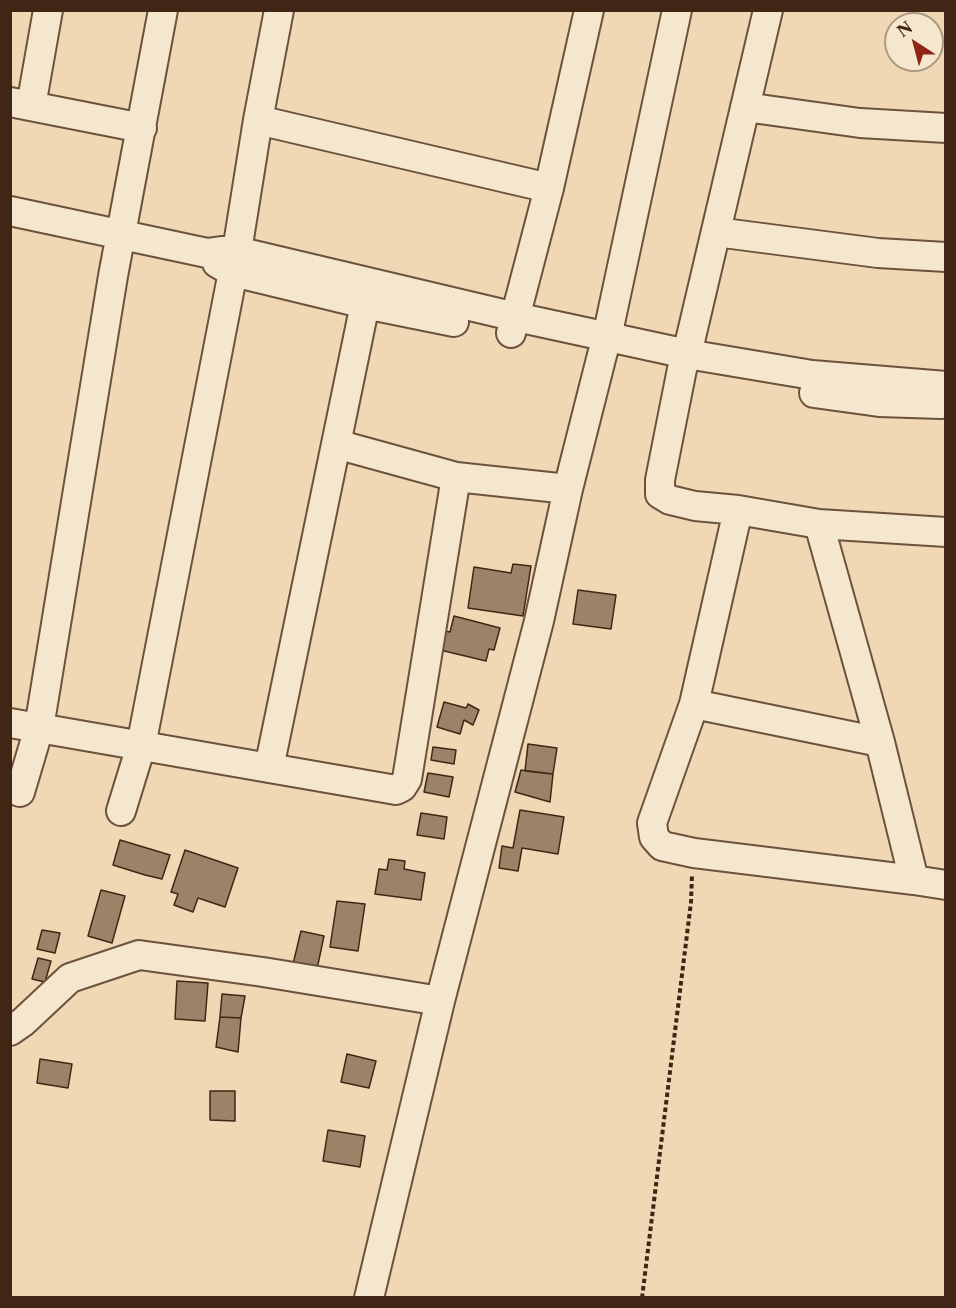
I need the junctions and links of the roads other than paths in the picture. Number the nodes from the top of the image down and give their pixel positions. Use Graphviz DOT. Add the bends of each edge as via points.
graph roads {
  1 [pos="48,10"];
  2 [pos="164,10"];
  3 [pos="279,10"];
  4 [pos="589,10"];
  5 [pos="677,10"];
  6 [pos="768,10"];
  7 [pos="21,104"];
  8 [pos="745,107"];
  9 [pos="258,120"];
  10 [pos="141,128"];
  11 [pos="945,128"];
  12 [pos="549,188"];
  13 [pos="10,211"];
  14 [pos="716,232"];
  15 [pos="122,235"];
  16 [pos="945,256"];
  17 [pos="235,261"];
  18 [pos="365,303"];
  19 [pos="513,325"];
  20 [pos="605,346"];
  21 [pos="685,362"];
  22 [pos="945,387"];
  23 [pos="945,405"];
  24 [pos="336,444"];
  25 [pos="456,477"];
  26 [pos="568,489"];
  27 [pos="738,510"];
  28 [pos="819,524"];
  29 [pos="945,532"];
  30 [pos="694,704"];
  31 [pos="10,723"];
  32 [pos="39,728"];
  33 [pos="880,742"];
  34 [pos="141,746"];
  35 [pos="269,768"];
  36 [pos="20,792"];
  37 [pos="121,811"];
  38 [pos="914,880"];
  39 [pos="945,885"];
  40 [pos="440,1001"];
  41 [pos="10,1031"];
  42 [pos="369,1298"];
  1 -- 7 [label="street"];
  2 -- 10 [label="street"];
  3 -- 9 [label="street"];
  4 -- 12 [label="street"];
  5 -- 20 [label="street"];
  6 -- 8 [label="street"];
  7 -- 10 [label="street"];
  8 -- 11 [label="street" via="860,123"];
  8 -- 14 [label="street"];
  9 -- 12 [label="street"];
  9 -- 17 [label="street"];
  10 -- 15 [label="street"];
  12 -- 19 [label="street"];
  13 -- 15 [label="street"];
  14 -- 16 [label="street" via="878,253"];
  14 -- 21 [label="street"];
  15 -- 17 [label="street" via="207,253 221,251"];
  15 -- 32 [label="street"];
  17 -- 18 [label="street"];
  17 -- 19 [label="street"];
  17 -- 34 [label="street"];
  18 -- 19 [label="street"];
  18 -- 24 [label="street"];
  19 -- 20 [label="street"];
  20 -- 21 [label="street"];
  20 -- 26 [label="street"];
  21 -- 22 [label="street"];
  21 -- 23 [label="street" via="778,388 879,402"];
  21 -- 27 [label="street" via="660,494 695,506"];
  24 -- 25 [label="street"];
  24 -- 35 [label="street"];
  25 -- 26 [label="street"];
  25 -- 35 [label="street" via="407,779 402,787 396,790"];
  26 -- 40 [label="street" via="539,621"];
  27 -- 28 [label="street"];
  27 -- 30 [label="street"];
  28 -- 29 [label="street"];
  28 -- 33 [label="street"];
  30 -- 33 [label="street"];
  30 -- 38 [label="street" via="652,823 654,837 662,846"];
  31 -- 32 [label="street"];
  32 -- 34 [label="street"];
  32 -- 36 [label="street"];
  33 -- 38 [label="street"];
  34 -- 35 [label="street"];
  34 -- 37 [label="street"];
  38 -- 39 [label="street"];
  40 -- 41 [label="street" via="139,955 70,978"];
  40 -- 42 [label="street"];
}
